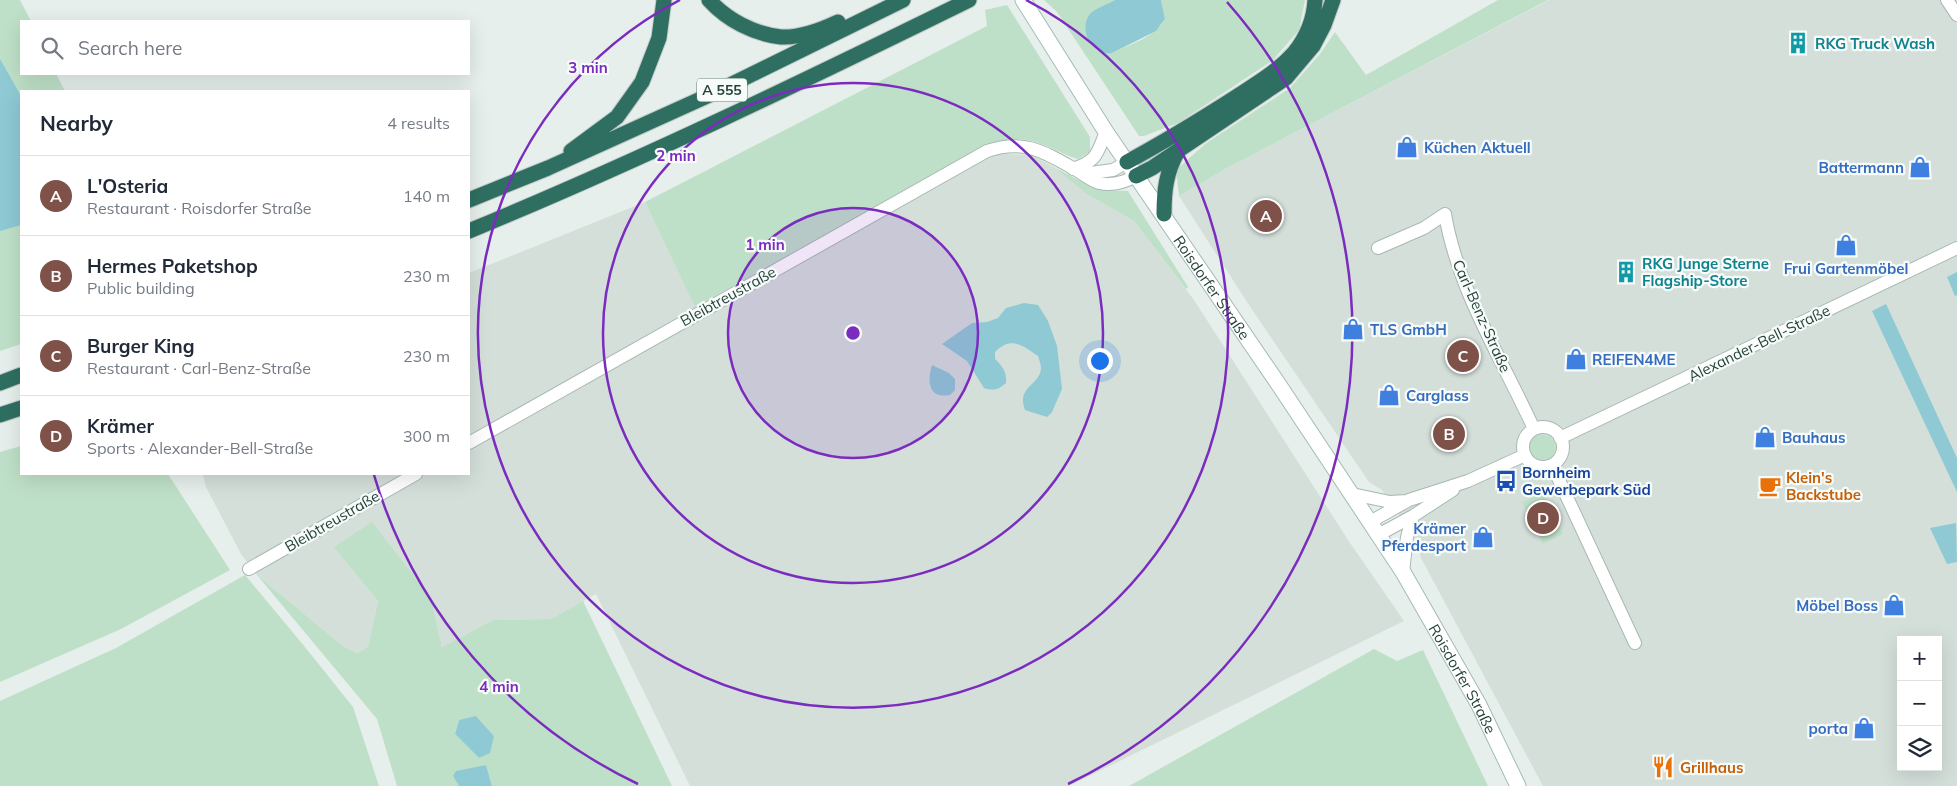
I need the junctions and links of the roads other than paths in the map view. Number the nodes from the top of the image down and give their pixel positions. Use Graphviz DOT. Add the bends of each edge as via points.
graph roads {
  1 [pos="664,0"];
  2 [pos="709,0"];
  3 [pos="969,0"];
  4 [pos="1023,0"];
  5 [pos="1315,0"];
  6 [pos="1334,0"];
  7 [pos="1947,0"];
  8 [pos="898,3"];
  9 [pos="1957,15"];
  10 [pos="1106,132"];
  11 [pos="1180,148"];
  12 [pos="1127,162"];
  13 [pos="548,168"];
  14 [pos="1078,171"];
  15 [pos="1136,176"];
  16 [pos="470,200"];
  17 [pos="1164,214"];
  18 [pos="470,231"];
  19 [pos="1378,248"];
  20 [pos="1957,248"];
  21 [pos="20,375"];
  22 [pos="0,383"];
  23 [pos="20,408"];
  24 [pos="0,415"];
  25 [pos="1534,429"];
  26 [pos="1560,438"];
  27 [pos="470,443"];
  28 [pos="1525,456"];
  29 [pos="1552,465"];
  30 [pos="414,475"];
  31 [pos="1468,481"];
  32 [pos="1352,494"];
  33 [pos="1409,500"];
  34 [pos="1413,516"];
  35 [pos="1370,522"];
  36 [pos="1378,535"];
  37 [pos="249,569"];
  38 [pos="1404,572"];
  39 [pos="1634,643"];
  40 [pos="1518,786"];
  1 -- 13 [label="highway" via="659,38 642,82 617,117"];
  2 -- 8 [label="highway" via="732,21 757,32 782,37 826,28 855,15"];
  3 -- 18 [label="highway, A 555" via="768,98 552,197"];
  4 -- 10 [label="main road, Roisdorfer Straße"];
  5 -- 12 [label="highway" via="1304,37 1284,64 1184,132"];
  6 -- 11 [label="highway" via="1313,46 1286,78"];
  7 -- 9 [label="street"];
  8 -- 13 [label="highway, A 555" via="714,94"];
  10 -- 12 [label="main road, Roisdorfer Straße"];
  10 -- 14 [label="street" via="1096,155"];
  11 -- 15 [label="highway"];
  11 -- 17 [label="highway" via="1166,180"];
  12 -- 14 [label="street" via="1113,170"];
  12 -- 15 [label="main road, Roisdorfer Straße"];
  13 -- 16 [label="highway, A 555"];
  14 -- 15 [label="street, Bleibtreustraße" via="1098,183 1125,182"];
  14 -- 27 [label="street, Bleibtreustraße" via="1040,150 1018,145 987,151"];
  15 -- 17 [label="main road, Roisdorfer Straße"];
  17 -- 32 [label="main road, Roisdorfer Straße"];
  19 -- 25 [label="street, Carl-Benz-Straße" via="1424,228 1445,214 1450,242 1464,284"];
  20 -- 26 [label="street, Alexander-Bell-Straße"];
  21 -- 22 [label="highway"];
  23 -- 24 [label="highway"];
  25 -- 26 [label="street" via="1549,428"];
  25 -- 28 [label="street" via="1524,440"];
  26 -- 29 [label="street" via="1562,453"];
  28 -- 29 [label="street" via="1536,466"];
  28 -- 31 [label="street"];
  29 -- 39 [label="street"];
  30 -- 37 [label="street, Bleibtreustraße"];
  31 -- 33 [label="street"];
  31 -- 34 [label="street"];
  32 -- 33 [label="street" via="1390,502"];
  32 -- 35 [label="main road, Roisdorfer Straße"];
  33 -- 35 [label="street"];
  34 -- 36 [label="street"];
  34 -- 38 [label="street" via="1407,536"];
  35 -- 36 [label="main road, Roisdorfer Straße"];
  36 -- 38 [label="main road, Roisdorfer Straße"];
  38 -- 40 [label="main road, Roisdorfer Straße" via="1479,705"];
}
